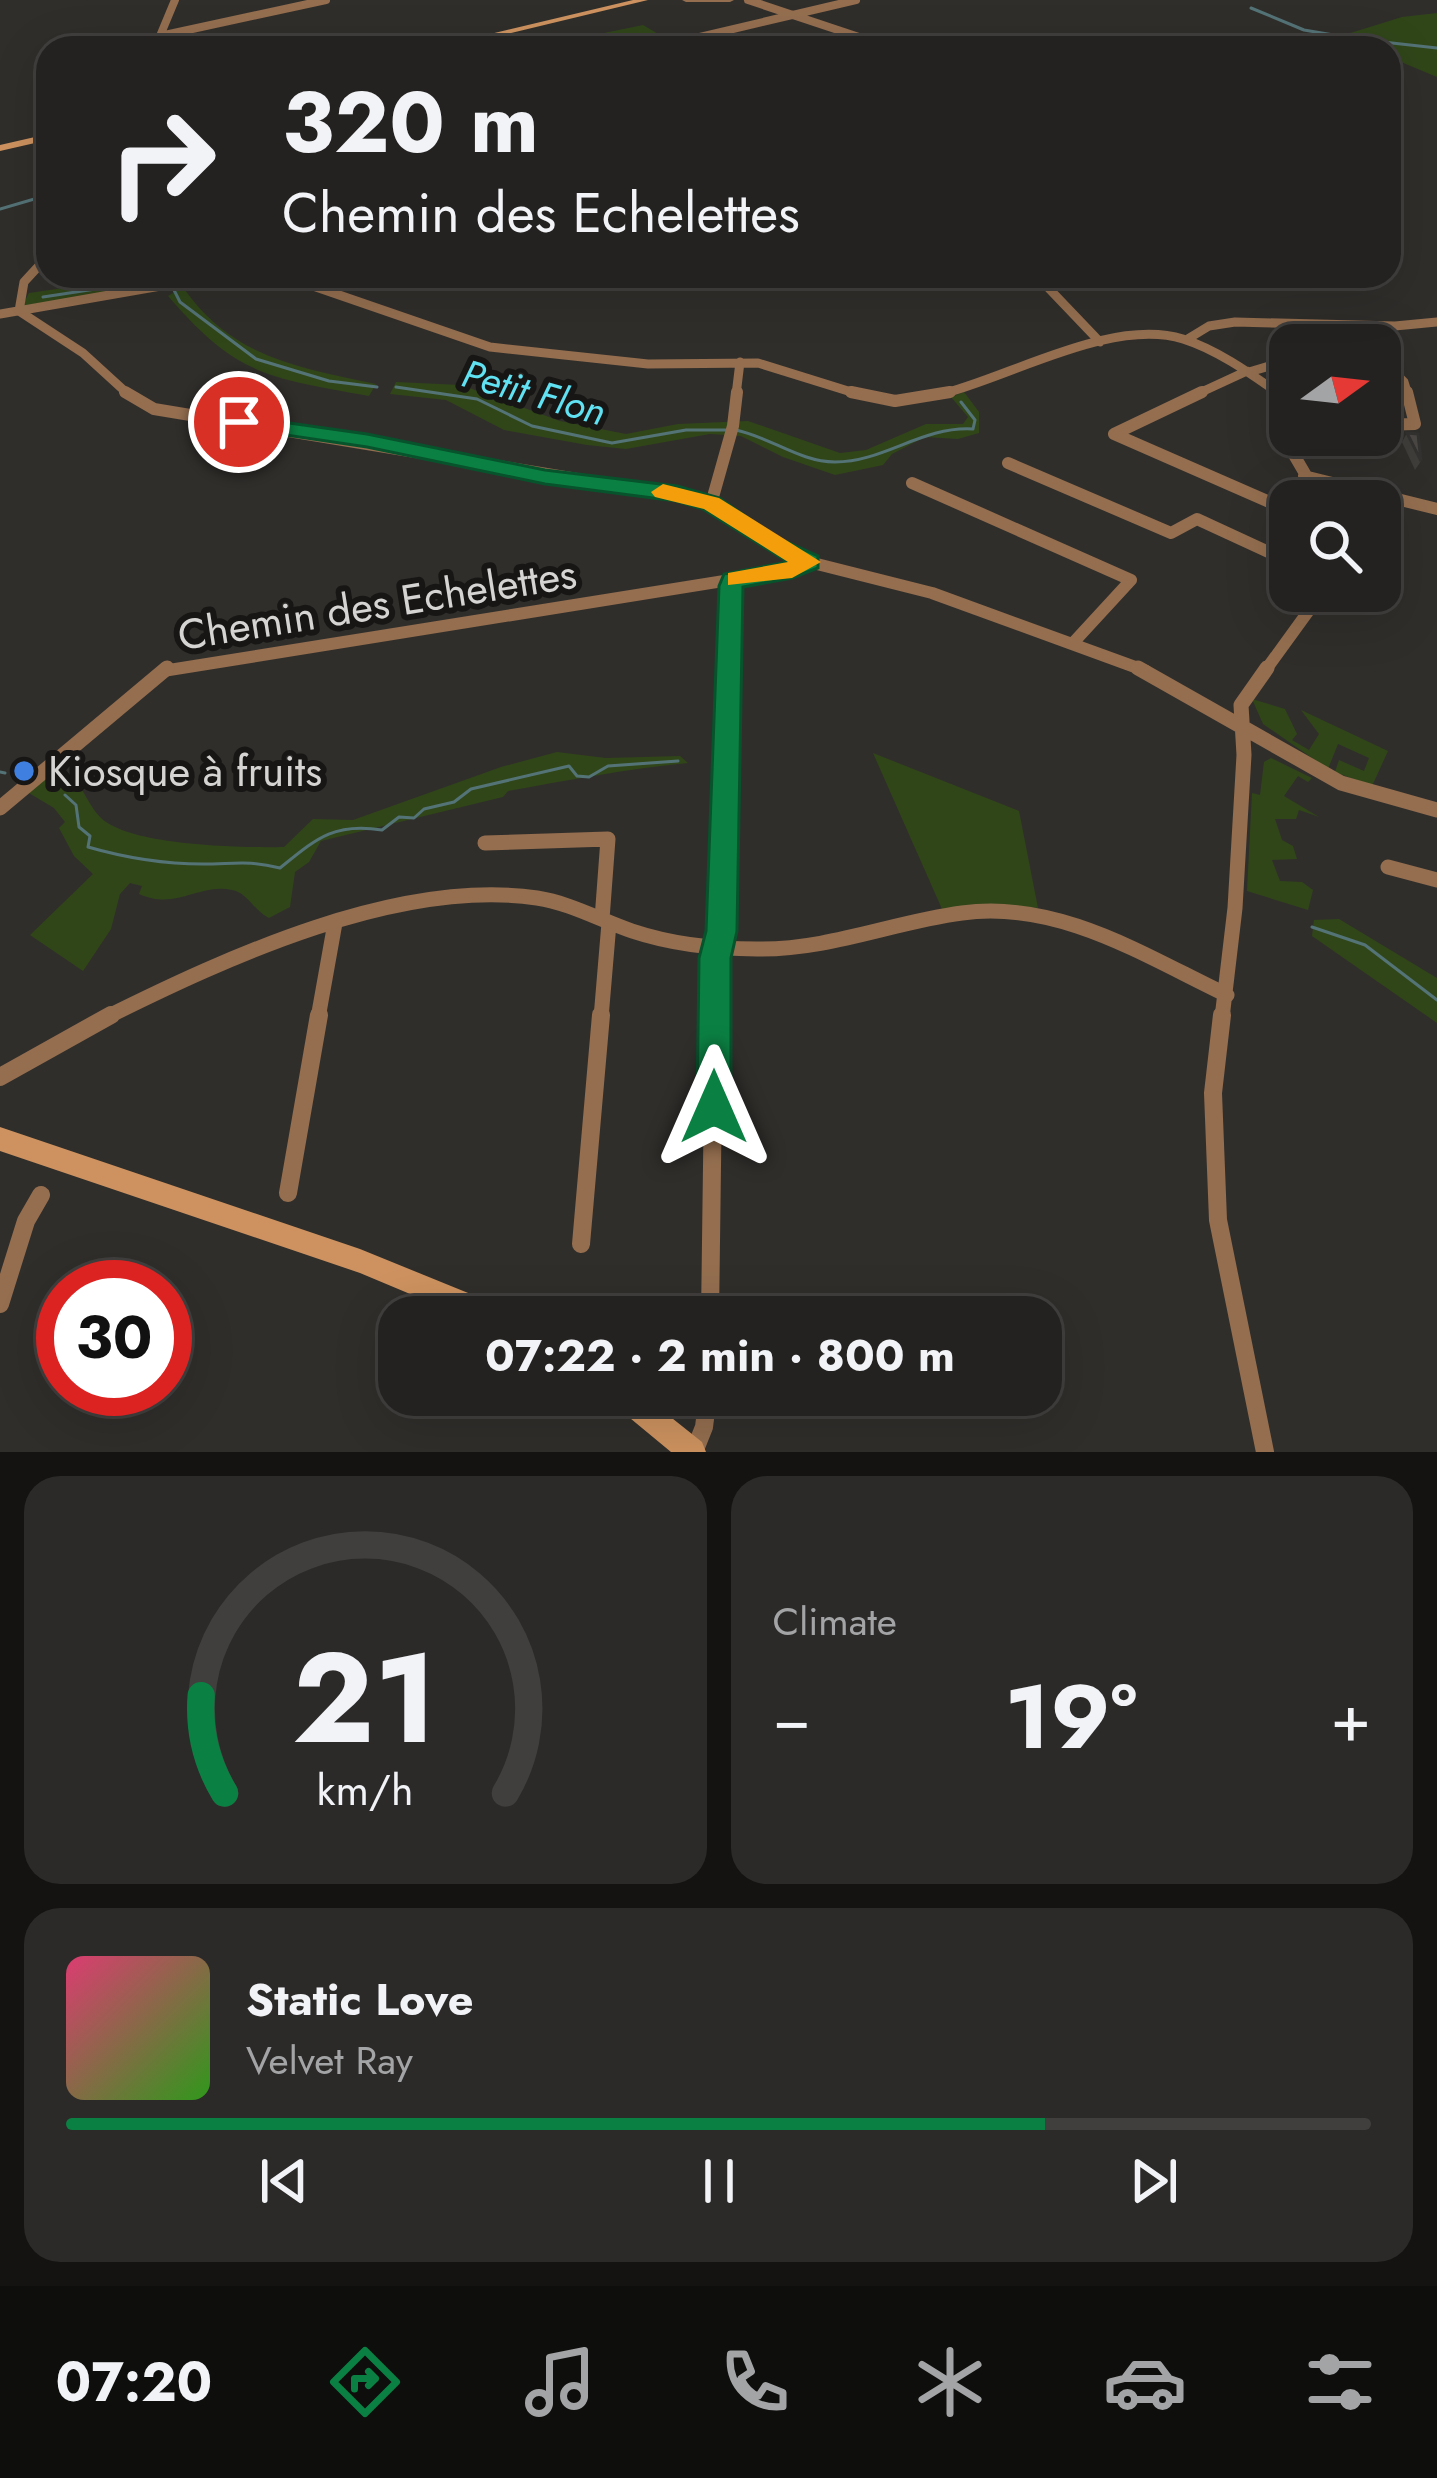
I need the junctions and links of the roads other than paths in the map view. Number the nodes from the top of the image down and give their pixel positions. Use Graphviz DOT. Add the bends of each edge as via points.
graph roads {
  1 [pos="175,0"];
  2 [pos="326,0"];
  3 [pos="630,0"];
  4 [pos="644,0"];
  5 [pos="690,0"];
  6 [pos="731,0"];
  7 [pos="747,0"];
  8 [pos="856,0"];
  9 [pos="613,7"];
  10 [pos="786,15"];
  11 [pos="160,36"];
  12 [pos="489,36"];
  13 [pos="701,36"];
  14 [pos="857,36"];
  15 [pos="36,140"];
  16 [pos="0,148"];
  17 [pos="36,267"];
  18 [pos="150,288"];
  19 [pos="319,288"];
  20 [pos="1048,288"];
  21 [pos="19,311"];
  22 [pos="0,314"];
  23 [pos="1437,322"];
  24 [pos="1186,340"];
  25 [pos="1100,342"];
  26 [pos="740,362"];
  27 [pos="1269,366"];
  28 [pos="1248,371"];
  29 [pos="1401,378"];
  30 [pos="1269,386"];
  31 [pos="1401,424"];
  32 [pos="1294,456"];
  33 [pos="1008,463"];
  34 [pos="1304,476"];
  35 [pos="1307,480"];
  36 [pos="912,483"];
  37 [pos="1269,502"];
  38 [pos="711,504"];
  39 [pos="1437,509"];
  40 [pos="1269,552"];
  41 [pos="809,562"];
  42 [pos="733,580"];
  43 [pos="1307,612"];
  44 [pos="1073,643"];
  45 [pos="1243,729"];
  46 [pos="0,808"];
  47 [pos="1437,810"];
  48 [pos="485,843"];
  49 [pos="1388,867"];
  50 [pos="1437,880"];
  51 [pos="605,921"];
  52 [pos="335,923"];
  53 [pos="718,945"];
  54 [pos="1227,995"];
  55 [pos="0,1077"];
  56 [pos="0,1139"];
  57 [pos="288,1192"];
  58 [pos="41,1195"];
  59 [pos="580,1244"];
  60 [pos="448,1296"];
  61 [pos="710,1296"];
  62 [pos="0,1304"];
  63 [pos="648,1416"];
  64 [pos="705,1416"];
  65 [pos="693,1452"];
  66 [pos="1265,1452"];
  1 -- 11 [label="street"];
  2 -- 11 [label="street"];
  3 -- 9 [label="main road"];
  4 -- 9 [label="main road"];
  5 -- 6 [label="street"];
  6 -- 7 [label="street"];
  7 -- 10 [label="street"];
  8 -- 10 [label="street"];
  9 -- 12 [label="main road"];
  10 -- 13 [label="street"];
  10 -- 14 [label="street"];
  15 -- 16 [label="main road"];
  17 -- 21 [label="street"];
  18 -- 21 [label="street"];
  19 -- 26 [label="street" via="490,347 647,364"];
  20 -- 25 [label="street"];
  21 -- 22 [label="street"];
  21 -- 38 [label="street" via="154,410"];
  23 -- 24 [label="street" via="1235,322"];
  24 -- 25 [label="street" via="1144,333"];
  24 -- 28 [label="street"];
  25 -- 26 [label="street" via="905,401"];
  26 -- 38 [label="street"];
  27 -- 28 [label="street"];
  28 -- 30 [label="street"];
  28 -- 37 [label="street" via="1114,434"];
  29 -- 31 [label="street" via="1414,424"];
  32 -- 34 [label="street"];
  33 -- 40 [label="street" via="1172,533 1197,519"];
  34 -- 35 [label="street"];
  34 -- 39 [label="street"];
  36 -- 44 [label="street" via="1131,580"];
  38 -- 41 [label="street"];
  41 -- 42 [label="street, Chemin des Echelettes"];
  41 -- 44 [label="street" via="913,587"];
  42 -- 46 [label="street, Chemin des Echelettes" via="168,667"];
  42 -- 53 [label="street"];
  43 -- 45 [label="street" via="1247,692"];
  44 -- 45 [label="street" via="1168,681"];
  45 -- 47 [label="street" via="1341,783"];
  45 -- 54 [label="street"];
  48 -- 51 [label="street" via="608,838"];
  49 -- 50 [label="street"];
  51 -- 52 [label="street" via="560,902 476,896 412,899"];
  51 -- 53 [label="street"];
  51 -- 59 [label="street"];
  52 -- 55 [label="street" via="133,1001"];
  52 -- 57 [label="street"];
  53 -- 54 [label="street" via="829,945 967,913 1020,912 1105,934"];
  53 -- 61 [label="street"];
  54 -- 66 [label="street" via="1213,1093 1215,1189"];
  56 -- 60 [label="main road"];
  58 -- 62 [label="street"];
  63 -- 65 [label="main road"];
  64 -- 65 [label="street"];
}
